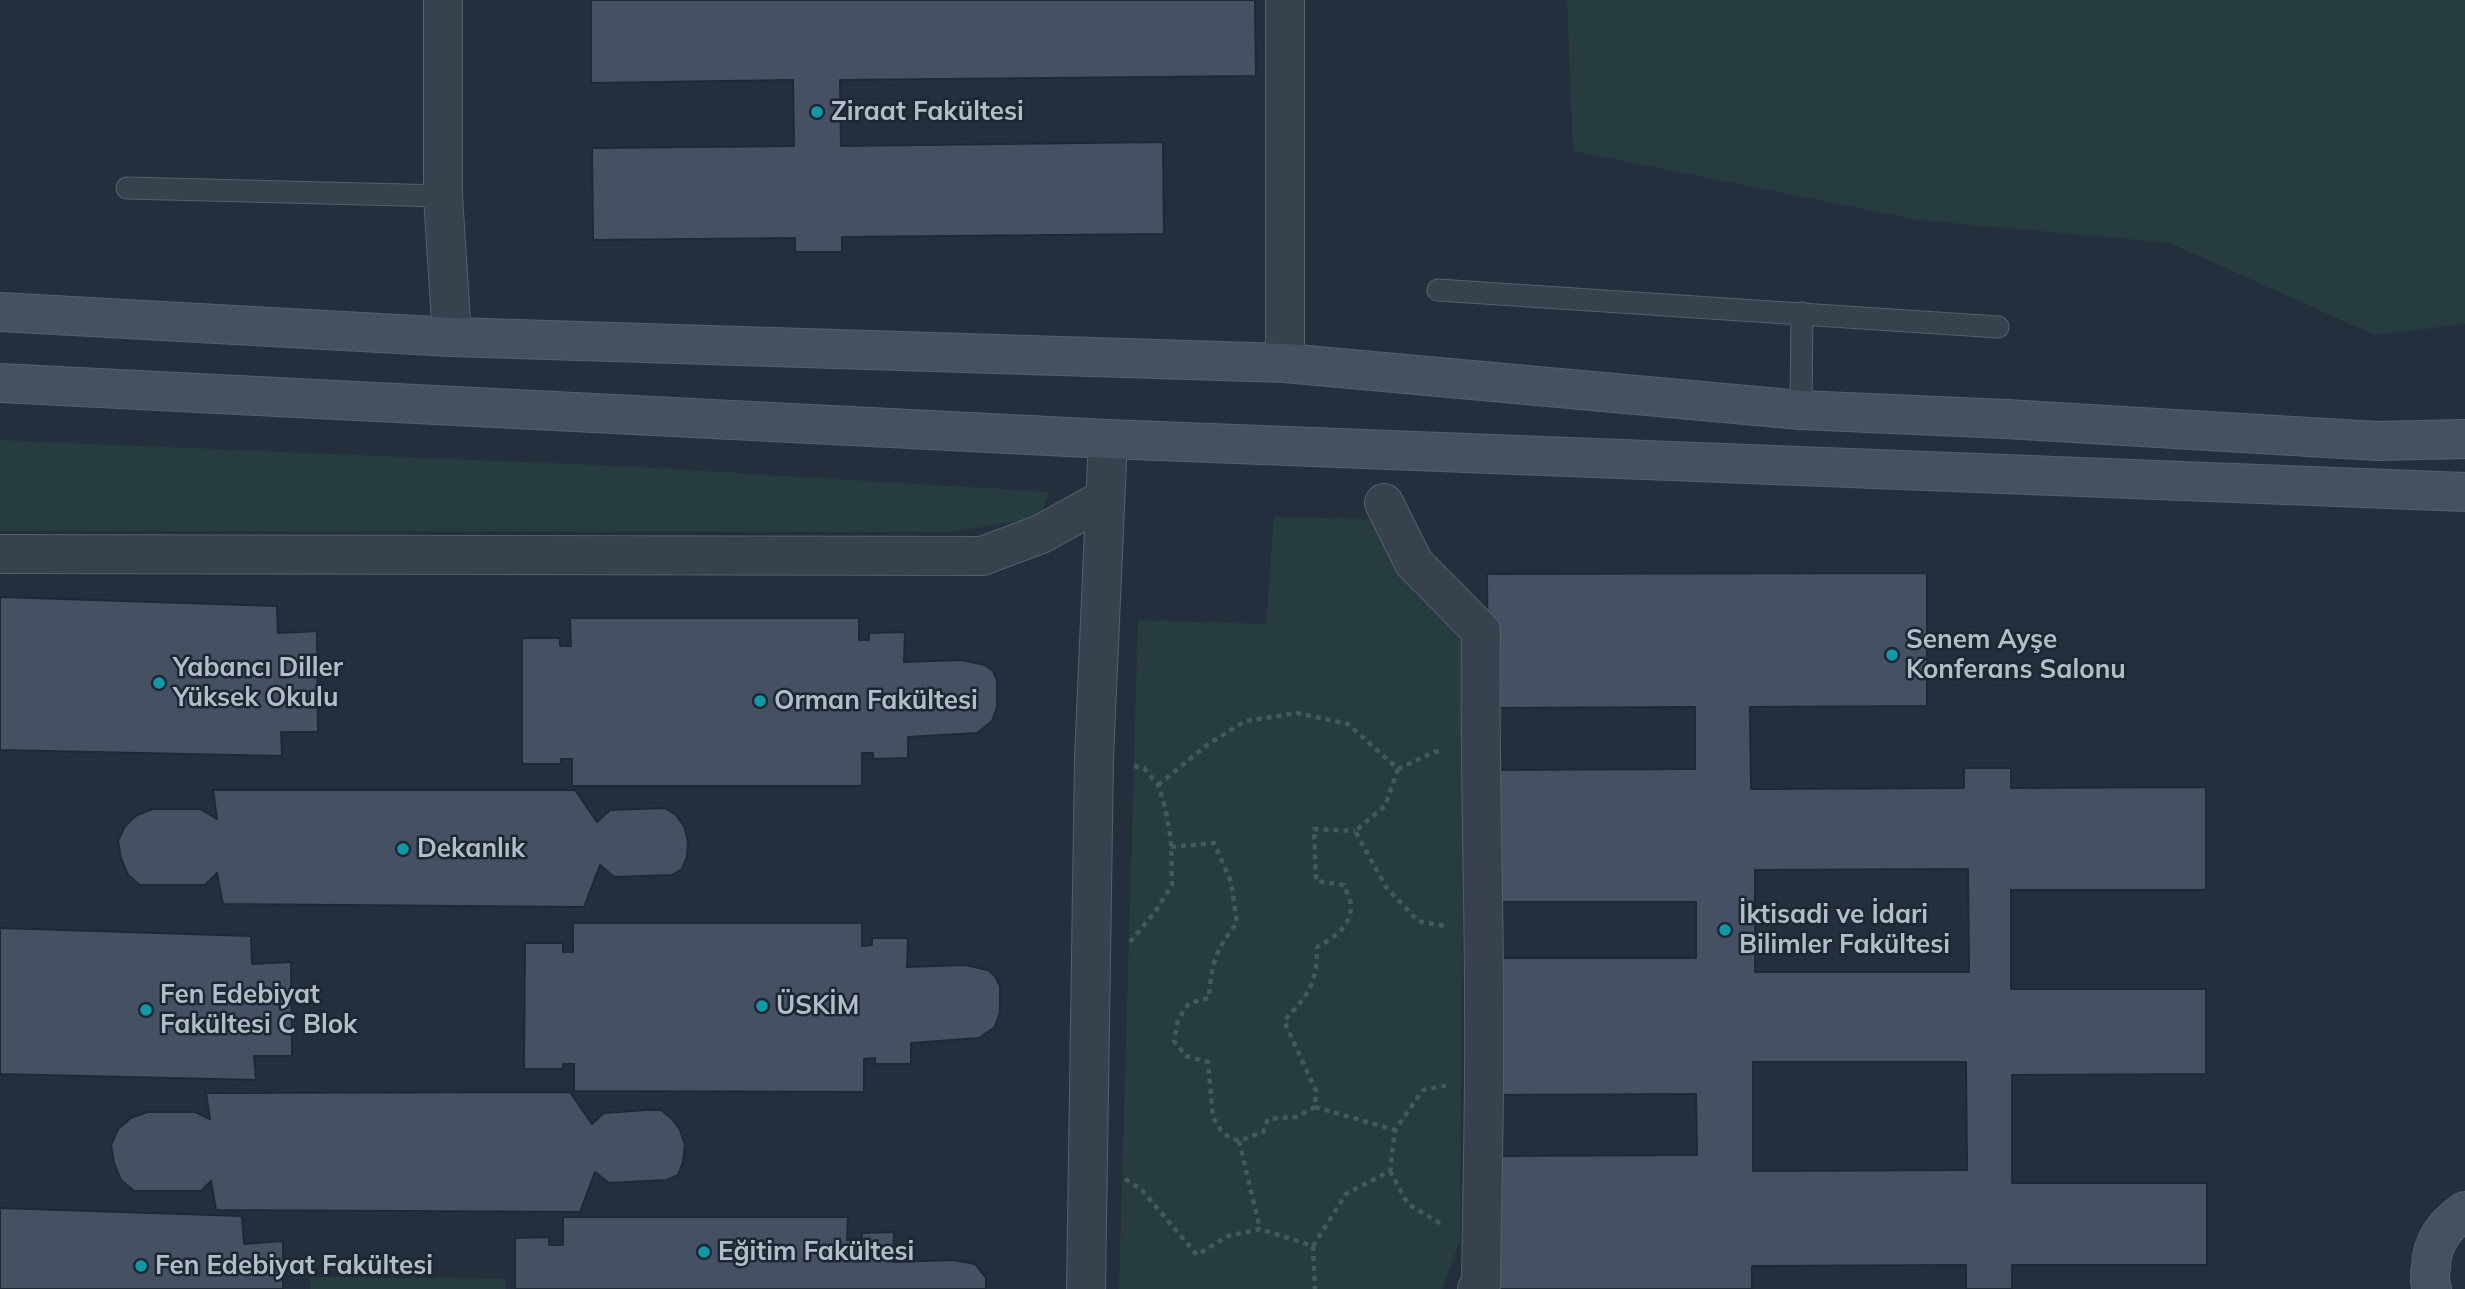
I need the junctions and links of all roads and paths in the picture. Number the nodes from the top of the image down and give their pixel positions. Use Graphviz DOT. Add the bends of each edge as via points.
graph roads {
  1 [pos="443,0"];
  2 [pos="1285,0"];
  3 [pos="127,188"];
  4 [pos="443,196"];
  5 [pos="1438,290"];
  6 [pos="0,312"];
  7 [pos="1802,313"];
  8 [pos="1998,327"];
  9 [pos="452,337"];
  10 [pos="1285,363"];
  11 [pos="0,383"];
  12 [pos="1801,410"];
  13 [pos="1108,439"];
  14 [pos="2465,439"];
  15 [pos="2465,492"];
  16 [pos="1104,499"];
  17 [pos="1384,503"];
  18 [pos="0,554"];
  19 [pos="1479,745"];
  20 [pos="1094,758"];
  21 [pos="1398,769"];
  22 [pos="1158,785"];
  23 [pos="1355,831"];
  24 [pos="1171,847"];
  25 [pos="1484,933"];
  26 [pos="1091,955"];
  27 [pos="1484,1078"];
  28 [pos="1315,1107"];
  29 [pos="1395,1130"];
  30 [pos="1239,1141"];
  31 [pos="1088,1158"];
  32 [pos="1390,1171"];
  33 [pos="2465,1211"];
  34 [pos="1260,1229"];
  35 [pos="1482,1231"];
  36 [pos="1314,1246"];
  37 [pos="2427,1287"];
  38 [pos="1086,1289"];
  39 [pos="1315,1289"];
  40 [pos="1477,1289"];
  1 -- 4 [label="street"];
  2 -- 10 [label="street"];
  3 -- 4 [label="lane"];
  4 -- 9 [label="street"];
  5 -- 7 [label="lane"];
  6 -- 9 [label="street"];
  7 -- 8 [label="lane"];
  7 -- 12 [label="lane"];
  9 -- 10 [label="street"];
  10 -- 12 [label="street"];
  11 -- 13 [label="street"];
  12 -- 14 [label="street" via="2377,441"];
  13 -- 15 [label="street"];
  13 -- 16 [label="street"];
  16 -- 18 [label="street" via="1041,534 982,556"];
  16 -- 20 [label="street"];
  17 -- 19 [label="street" via="1414,563 1482,631"];
  19 -- 21 [label="path" via="1434,752"];
  19 -- 25 [label="street"];
  20 -- 22 [label="path" via="1143,768"];
  20 -- 26 [label="street"];
  21 -- 22 [label="path" via="1348,724 1297,713 1245,721"];
  21 -- 23 [label="path" via="1385,806"];
  22 -- 24 [label="path"];
  23 -- 25 [label="path" via="1386,887 1418,921"];
  23 -- 28 [label="path" via="1314,829 1316,881 1344,885 1352,905 1345,926 1317,947 1317,972 1304,999 1284,1021 1316,1091"];
  24 -- 26 [label="path" via="1172,885 1155,912 1129,943"];
  24 -- 30 [label="path" via="1214,843 1231,882 1237,923 1220,944 1211,969 1209,998 1189,1003 1178,1020 1174,1041 1186,1056 1208,1062 1213,1117 1223,1134"];
  25 -- 27 [label="street"];
  26 -- 31 [label="street"];
  27 -- 29 [label="path" via="1423,1090"];
  27 -- 35 [label="street"];
  28 -- 29 [label="path"];
  28 -- 30 [label="path" via="1296,1117 1268,1119 1263,1132"];
  29 -- 32 [label="path"];
  30 -- 34 [label="path"];
  31 -- 34 [label="path" via="1141,1189 1197,1255 1228,1236"];
  31 -- 38 [label="street"];
  32 -- 35 [label="path" via="1408,1204 1439,1224"];
  32 -- 36 [label="path" via="1346,1194"];
  33 -- 37 [label="street" via="2438,1238"];
  34 -- 36 [label="path"];
  35 -- 40 [label="street" via="1482,1286"];
  36 -- 39 [label="path"];
}
